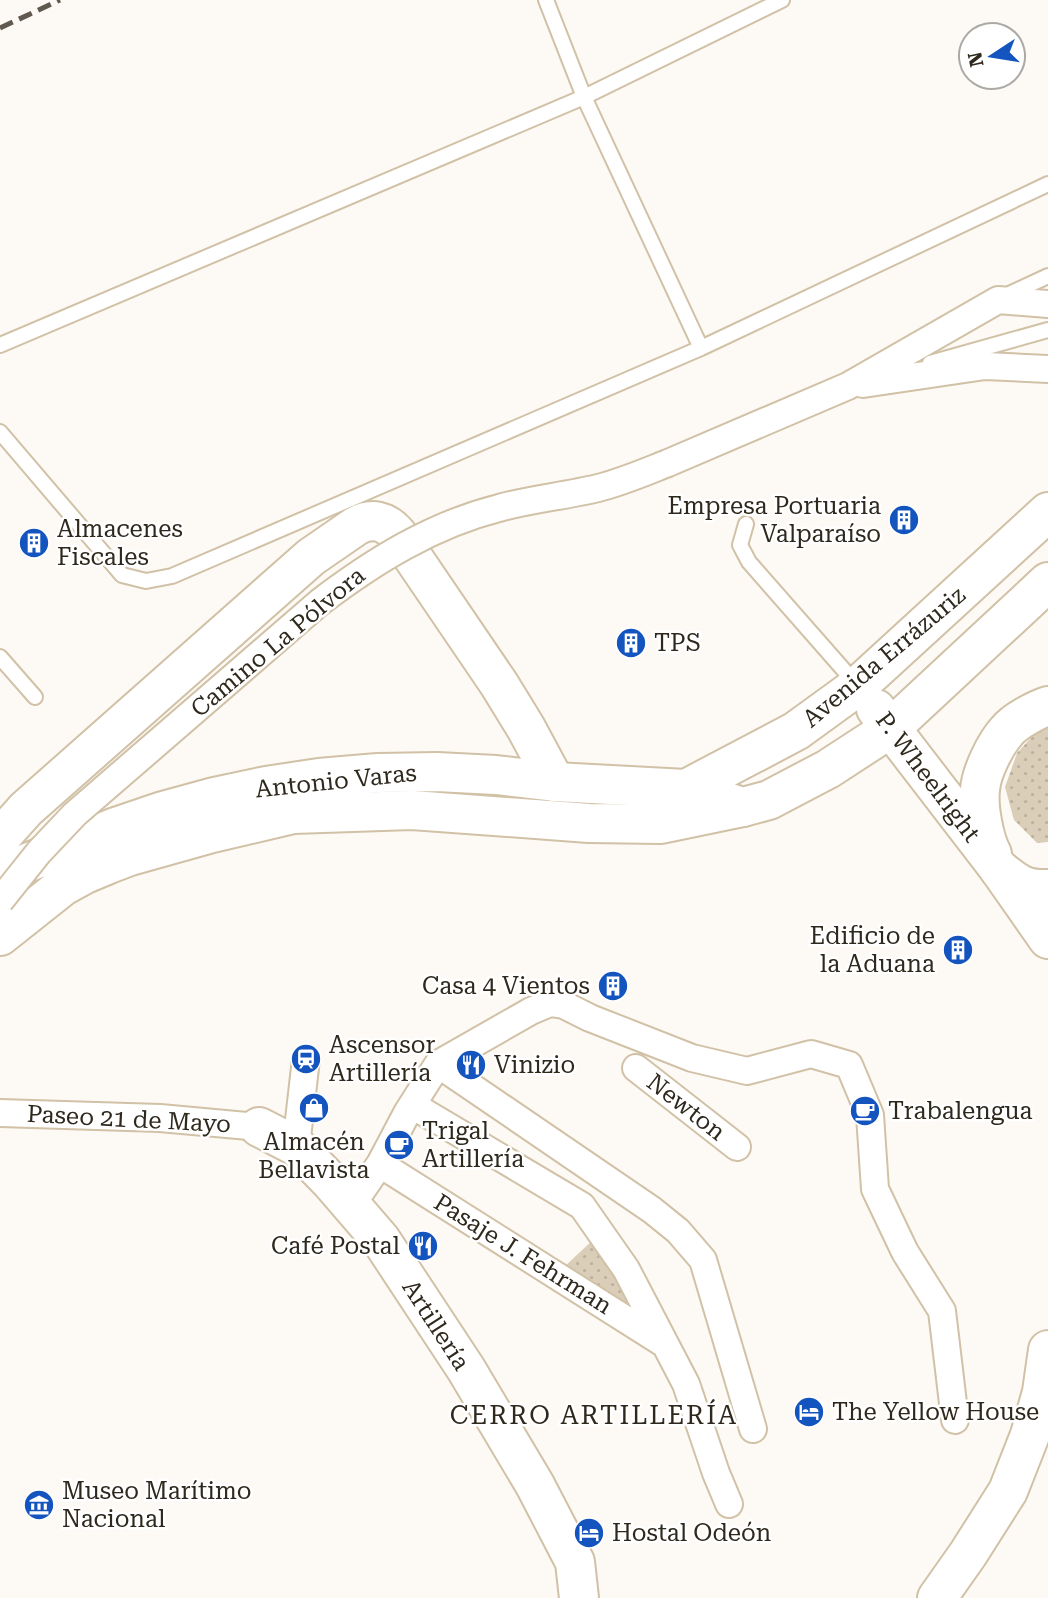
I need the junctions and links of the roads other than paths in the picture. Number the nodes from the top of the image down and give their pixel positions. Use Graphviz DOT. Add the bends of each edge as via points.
graph roads {
  1 [pos="546,0"];
  2 [pos="782,0"];
  3 [pos="584,97"];
  4 [pos="1048,184"];
  5 [pos="1048,276"];
  6 [pos="998,300"];
  7 [pos="1048,304"];
  8 [pos="1048,330"];
  9 [pos="0,345"];
  10 [pos="701,348"];
  11 [pos="1048,369"];
  12 [pos="848,387"];
  13 [pos="0,432"];
  14 [pos="1048,512"];
  15 [pos="746,524"];
  16 [pos="1048,582"];
  17 [pos="0,657"];
  18 [pos="858,686"];
  19 [pos="35,697"];
  20 [pos="1048,705"];
  21 [pos="891,728"];
  22 [pos="555,782"];
  23 [pos="686,789"];
  24 [pos="743,807"];
  25 [pos="0,838"];
  26 [pos="999,869"];
  27 [pos="0,874"];
  28 [pos="1048,889"];
  29 [pos="0,901"];
  30 [pos="0,936"];
  31 [pos="1048,939"];
  32 [pos="306,1059"];
  33 [pos="438,1064"];
  34 [pos="636,1068"];
  35 [pos="412,1105"];
  36 [pos="0,1113"];
  37 [pos="259,1127"];
  38 [pos="296,1146"];
  39 [pos="737,1147"];
  40 [pos="380,1164"];
  41 [pos="352,1206"];
  42 [pos="665,1344"];
  43 [pos="1048,1350"];
  44 [pos="955,1420"];
  45 [pos="753,1429"];
  46 [pos="729,1504"];
  47 [pos="579,1598"];
  48 [pos="937,1598"];
  1 -- 3 [label="lane"];
  2 -- 3 [label="lane"];
  3 -- 9 [label="lane"];
  3 -- 10 [label="lane"];
  4 -- 10 [label="lane"];
  5 -- 6 [label="lane"];
  6 -- 7 [label="street"];
  6 -- 12 [label="street"];
  8 -- 12 [label="lane"];
  10 -- 13 [label="lane" via="172,576 146,581 122,575"];
  11 -- 12 [label="street" via="985,366"];
  12 -- 29 [label="street, Camino La Pólvora, bridge" via="632,478 497,508 392,552 320,602 75,814"];
  14 -- 18 [label="main road, Avenida Errázuriz"];
  15 -- 18 [label="lane" via="740,545 749,562"];
  16 -- 21 [label="main road"];
  17 -- 19 [label="lane"];
  18 -- 21 [label="main road, P. Wheelright"];
  18 -- 23 [label="main road, Avenida Errázuriz" via="796,731"];
  20 -- 26 [label="main road" via="1007,730 987,762 980,790 982,823"];
  21 -- 24 [label="main road" via="798,786"];
  21 -- 26 [label="main road, P. Wheelright"];
  22 -- 23 [label="main road, Antonio Varas"];
  22 -- 25 [label="main road" via="499,684 397,534 381,522 364,522 311,557 26,809"];
  22 -- 27 [label="main road, Antonio Varas" via="437,772 378,773 266,786 150,815"];
  23 -- 24 [label="main road"];
  24 -- 30 [label="main road" via="661,824 412,810 293,814 130,856 85,874"];
  26 -- 28 [label="main road" via="1019,885"];
  26 -- 31 [label="main road"];
  32 -- 38 [label="street"];
  33 -- 35 [label="street"];
  33 -- 44 [label="street" via="550,1003 564,1004 692,1058 747,1071 811,1054 849,1065 870,1115 875,1189 905,1252 942,1311"];
  33 -- 45 [label="street" via="678,1231 703,1260"];
  34 -- 39 [label="street, Newton"];
  35 -- 40 [label="street"];
  35 -- 42 [label="street" via="582,1206 626,1269"];
  36 -- 37 [label="street, Paseo 21 de Mayo" via="160,1118"];
  37 -- 38 [label="main road, Artillería"];
  38 -- 41 [label="main road, Artillería"];
  40 -- 41 [label="street"];
  40 -- 42 [label="street, Pasaje J. Fehrman"];
  41 -- 47 [label="main road, Artillería" via="466,1369 535,1485 575,1562"];
  42 -- 46 [label="street" via="686,1384"];
  43 -- 48 [label="main road" via="1030,1435 1008,1491"];
}
